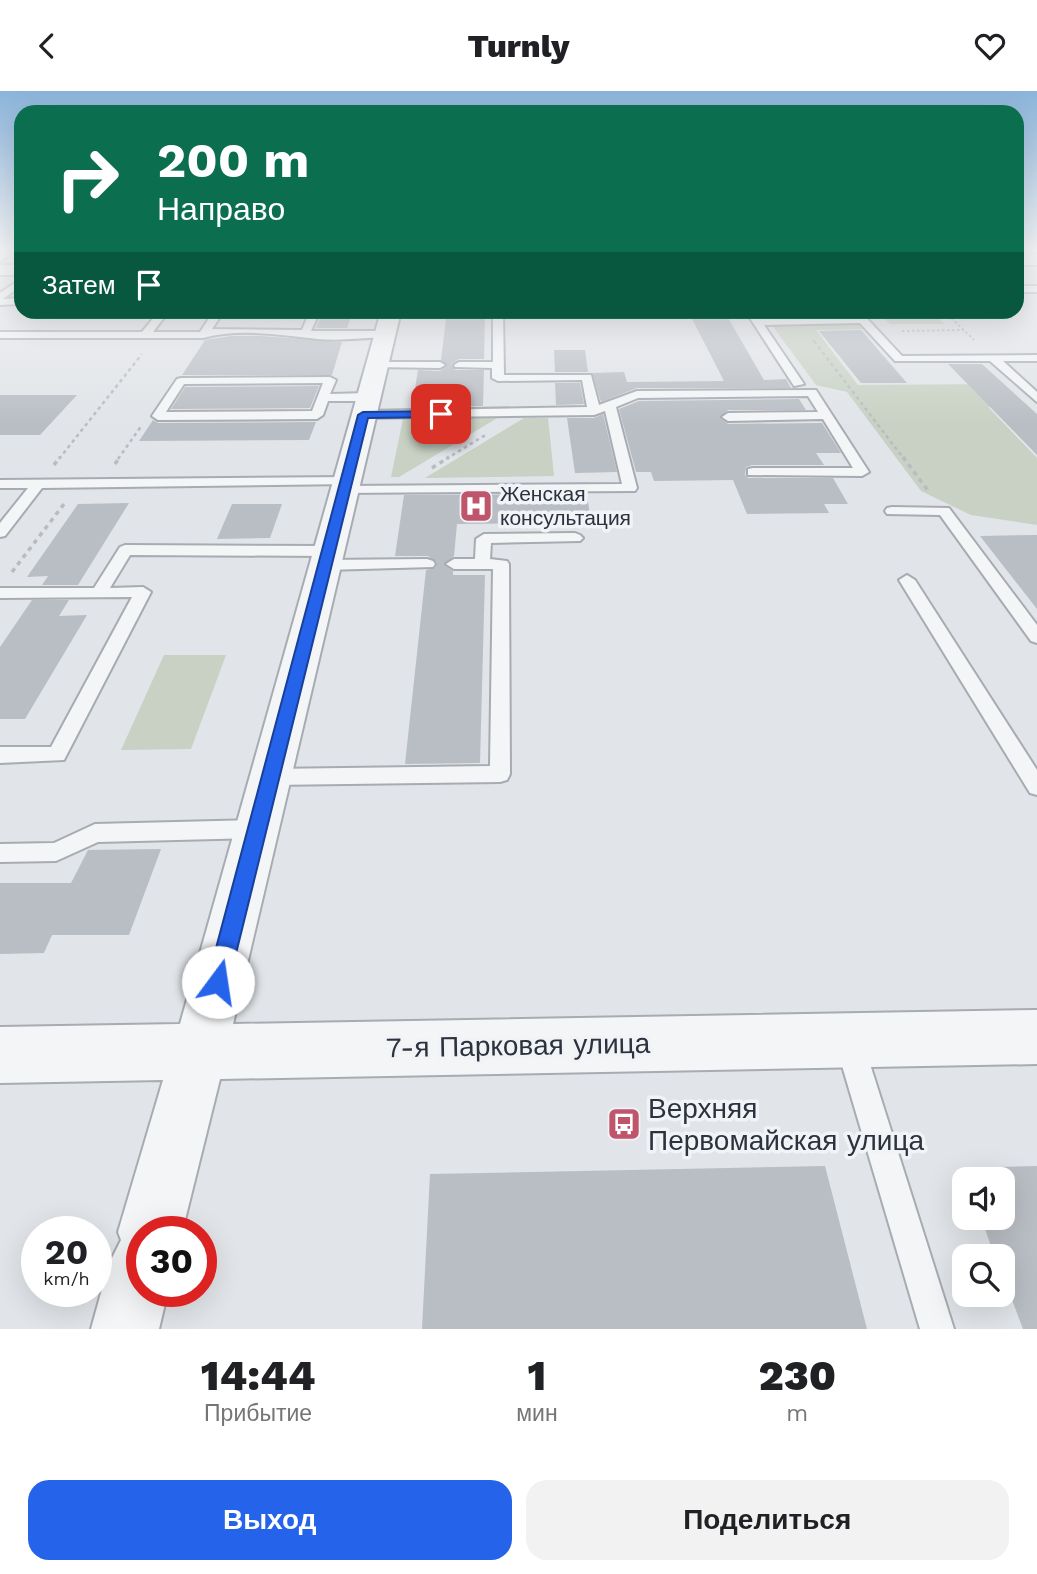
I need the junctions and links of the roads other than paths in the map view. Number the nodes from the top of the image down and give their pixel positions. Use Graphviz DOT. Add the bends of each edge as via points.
graph roads {
  1 [pos="160,319"];
  2 [pos="214,319"];
  3 [pos="312,319"];
  4 [pos="498,319"];
  5 [pos="756,319"];
  6 [pos="822,319"];
  7 [pos="861,319"];
  8 [pos="758,322"];
  9 [pos="305,334"];
  10 [pos="0,335"];
  11 [pos="150,335"];
  12 [pos="203,335"];
  13 [pos="993,358"];
  14 [pos="1037,358"];
  15 [pos="377,365"];
  16 [pos="440,365"];
  17 [pos="459,365"];
  18 [pos="498,365"];
  19 [pos="799,384"];
  20 [pos="323,398"];
  21 [pos="1037,398"];
  22 [pos="610,405"];
  23 [pos="594,411"];
  24 [pos="828,415"];
  25 [pos="728,417"];
  26 [pos="753,473"];
  27 [pos="0,484"];
  28 [pos="38,484"];
  29 [pos="346,486"];
  30 [pos="891,511"];
  31 [pos="0,533"];
  32 [pos="575,538"];
  33 [pos="327,558"];
  34 [pos="427,564"];
  35 [pos="454,564"];
  36 [pos="482,564"];
  37 [pos="907,580"];
  38 [pos="0,593"];
  39 [pos="99,593"];
  40 [pos="1037,637"];
  41 [pos="0,755"];
  42 [pos="271,777"];
  43 [pos="1037,786"];
  44 [pos="257,829"];
  45 [pos="0,853"];
  46 [pos="1037,1037"];
  47 [pos="848,1041"];
  48 [pos="200,1050"];
  49 [pos="0,1055"];
  50 [pos="154,1216"];
  51 [pos="131,1307"];
  52 [pos="125,1329"];
  53 [pos="937,1329"];
  1 -- 11 [label="lane"];
  2 -- 12 [label="lane"];
  3 -- 9 [label="lane"];
  4 -- 18 [label="lane"];
  5 -- 8 [label="lane"];
  6 -- 8 [label="lane"];
  7 -- 13 [label="lane" via="899,359"];
  8 -- 19 [label="lane"];
  9 -- 12 [label="lane" via="230,331"];
  9 -- 15 [label="lane"];
  10 -- 11 [label="lane"];
  11 -- 12 [label="lane"];
  13 -- 14 [label="lane"];
  13 -- 21 [label="lane"];
  15 -- 16 [label="lane"];
  15 -- 20 [label="lane"];
  15 -- 23 [label="lane" via="520,413"];
  15 -- 29 [label="street"];
  17 -- 18 [label="lane"];
  18 -- 23 [label="lane" via="498,377 587,377"];
  20 -- 20 [label="lane" via="317,415 153,417 181,381 330,380"];
  22 -- 23 [label="lane"];
  22 -- 24 [label="lane" via="637,395 811,392"];
  22 -- 29 [label="lane" via="630,488 395,490"];
  24 -- 25 [label="lane"];
  24 -- 26 [label="lane" via="862,472"];
  27 -- 28 [label="lane"];
  28 -- 29 [label="lane"];
  28 -- 31 [label="lane"];
  29 -- 33 [label="street"];
  30 -- 40 [label="lane" via="944,511"];
  32 -- 36 [label="lane" via="484,539"];
  33 -- 34 [label="lane"];
  33 -- 39 [label="lane" via="125,550"];
  33 -- 42 [label="street"];
  35 -- 36 [label="lane"];
  36 -- 42 [label="lane" via="501,564 500,774"];
  37 -- 43 [label="lane"];
  38 -- 39 [label="lane"];
  39 -- 41 [label="lane" via="143,592 57,755"];
  42 -- 44 [label="street"];
  44 -- 45 [label="lane" via="95,832 57,852"];
  44 -- 48 [label="street"];
  46 -- 47 [label="street, 7-я Парковая улица"];
  47 -- 48 [label="street, 7-я Парковая улица"];
  47 -- 53 [label="lane"];
  48 -- 49 [label="street, 7-я Парковая улица"];
  48 -- 50 [label="street"];
  51 -- 52 [label="street"];
}
